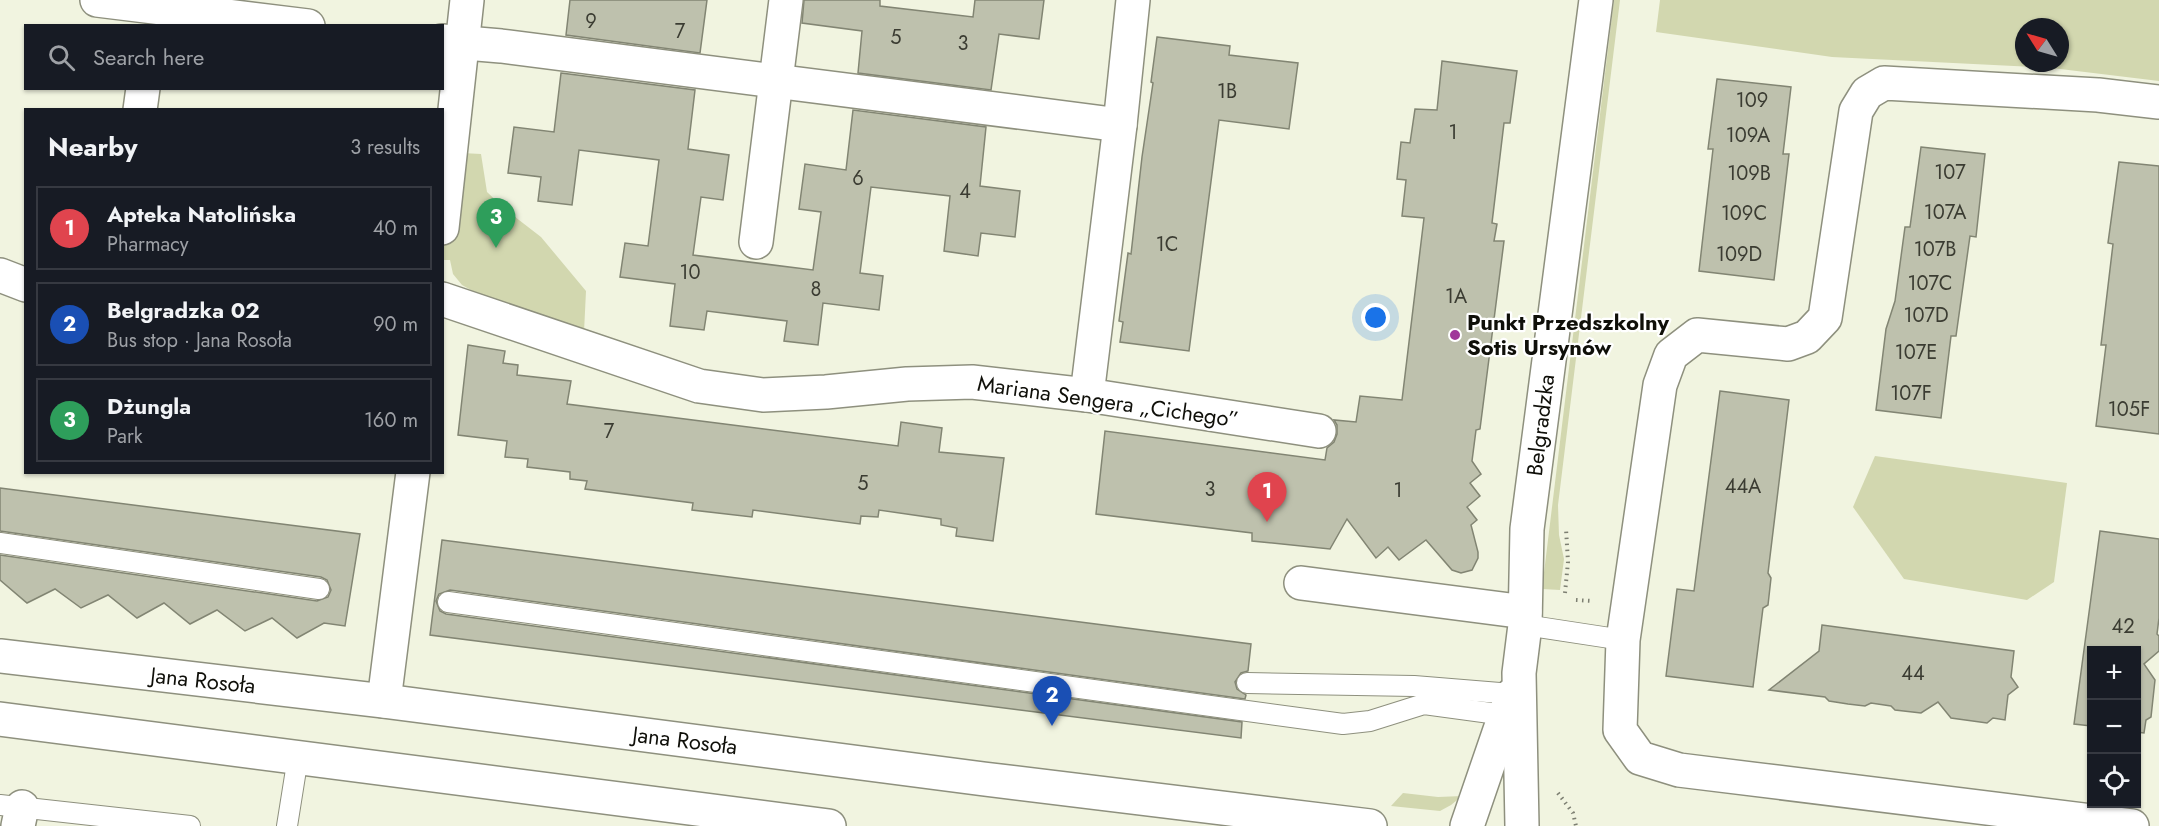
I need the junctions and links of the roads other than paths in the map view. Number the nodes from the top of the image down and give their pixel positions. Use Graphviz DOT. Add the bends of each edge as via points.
graph roads {
  1 [pos="97,0"];
  2 [pos="467,0"];
  3 [pos="786,0"];
  4 [pos="1133,0"];
  5 [pos="1596,0"];
  6 [pos="152,11"];
  7 [pos="287,24"];
  8 [pos="452,42"];
  9 [pos="775,81"];
  10 [pos="143,90"];
  11 [pos="2159,102"];
  12 [pos="140,108"];
  13 [pos="1120,125"];
  14 [pos="444,191"];
  15 [pos="756,242"];
  16 [pos="0,275"];
  17 [pos="24,284"];
  18 [pos="444,300"];
  19 [pos="1087,395"];
  20 [pos="1319,431"];
  21 [pos="413,474"];
  22 [pos="0,543"];
  23 [pos="1301,584"];
  24 [pos="319,589"];
  25 [pos="448,602"];
  26 [pos="1525,619"];
  27 [pos="1623,640"];
  28 [pos="0,656"];
  29 [pos="1247,683"];
  30 [pos="1384,685"];
  31 [pos="1512,694"];
  32 [pos="384,700"];
  33 [pos="1384,716"];
  34 [pos="0,719"];
  35 [pos="298,757"];
  36 [pos="13,813"];
  37 [pos="190,826"];
  38 [pos="287,826"];
  39 [pos="829,826"];
  40 [pos="1371,826"];
  41 [pos="1467,826"];
  42 [pos="1522,826"];
  43 [pos="2132,826"];
  1 -- 6 [label="street"];
  2 -- 8 [label="street"];
  3 -- 9 [label="street"];
  4 -- 13 [label="street"];
  5 -- 26 [label="street, Belgradzka" via="1527,529"];
  6 -- 7 [label="street"];
  8 -- 9 [label="street"];
  8 -- 14 [label="street"];
  9 -- 13 [label="street"];
  9 -- 15 [label="street"];
  10 -- 12 [label="street"];
  11 -- 27 [label="street" via="1884,83 1867,93 1856,111 1825,318 1807,337 1788,344 1696,335 1671,355 1660,385"];
  13 -- 19 [label="street"];
  16 -- 17 [label="street"];
  18 -- 19 [label="street, Mariana Sengera „Cichego”" via="699,386 762,396 972,382"];
  19 -- 20 [label="street, Mariana Sengera „Cichego”"];
  21 -- 32 [label="street"];
  22 -- 24 [label="lane"];
  23 -- 26 [label="street"];
  25 -- 33 [label="lane" via="1243,712 1343,724"];
  26 -- 27 [label="lane"];
  26 -- 31 [label="street, Belgradzka"];
  27 -- 43 [label="street" via="1620,730 1640,758 1679,770"];
  28 -- 32 [label="street, Jana Rosoła"];
  29 -- 30 [label="lane"];
  30 -- 31 [label="lane"];
  30 -- 33 [label="lane"];
  31 -- 33 [label="lane" via="1424,704"];
  31 -- 41 [label="street, Belgradzka"];
  31 -- 42 [label="street, Belgradzka"];
  32 -- 40 [label="street, Jana Rosoła"];
  34 -- 35 [label="street"];
  35 -- 38 [label="lane"];
  35 -- 39 [label="street"];
  36 -- 37 [label="lane"];
}
